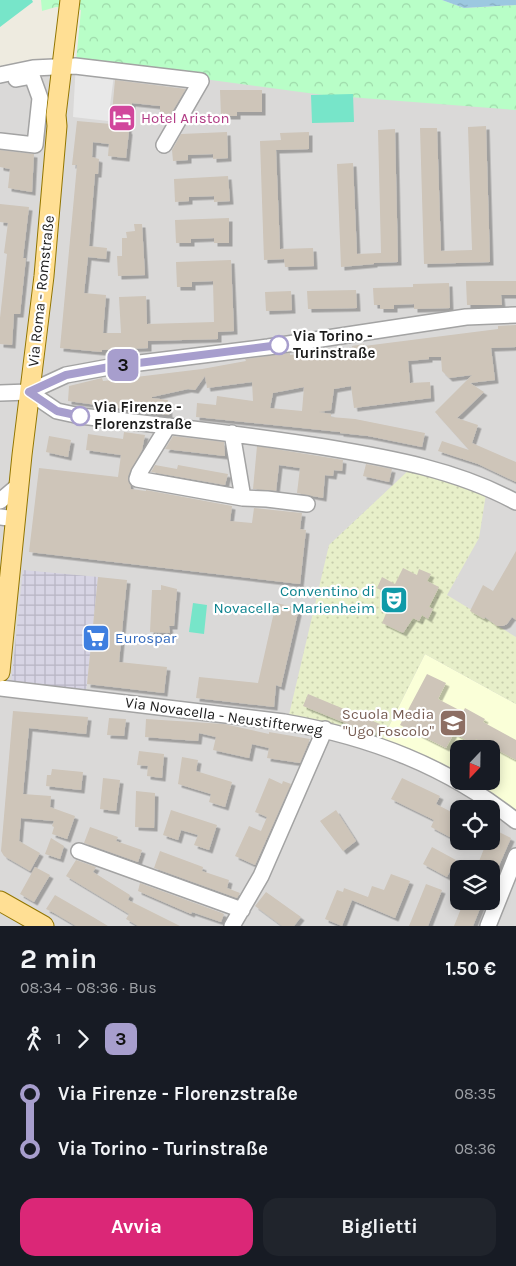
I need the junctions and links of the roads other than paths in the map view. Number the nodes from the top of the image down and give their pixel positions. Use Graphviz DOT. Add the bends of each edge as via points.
graph roads {
  1 [pos="70,0"];
  2 [pos="63,66"];
  3 [pos="0,75"];
  4 [pos="0,82"];
  5 [pos="0,141"];
  6 [pos="164,146"];
  7 [pos="516,314"];
  8 [pos="4,392"];
  9 [pos="29,392"];
  10 [pos="168,426"];
  11 [pos="232,433"];
  12 [pos="19,485"];
  13 [pos="243,498"];
  14 [pos="0,500"];
  15 [pos="516,502"];
  16 [pos="307,504"];
  17 [pos="8,518"];
  18 [pos="0,672"];
  19 [pos="0,688"];
  20 [pos="325,729"];
  21 [pos="516,821"];
  22 [pos="79,851"];
  23 [pos="516,856"];
  24 [pos="4,909"];
  25 [pos="242,910"];
  26 [pos="44,926"];
  27 [pos="232,926"];
  28 [pos="488,926"];
  1 -- 2 [label="main road, Via Roma - Romstraße"];
  2 -- 3 [label="street"];
  2 -- 6 [label="street" via="201,81"];
  2 -- 9 [label="main road, Via Roma - Romstraße" via="56,115 44,276"];
  4 -- 5 [label="street" via="32,76 40,98 35,145"];
  7 -- 9 [label="street" via="466,317 115,366 66,375"];
  8 -- 9 [label="street"];
  9 -- 10 [label="street" via="57,411"];
  9 -- 12 [label="main road, Via Roma - Romstraße"];
  10 -- 11 [label="street"];
  10 -- 13 [label="street" via="137,480"];
  11 -- 13 [label="street"];
  11 -- 15 [label="street" via="413,463 490,488"];
  12 -- 14 [label="street"];
  12 -- 17 [label="main road, Via Roma - Romstraße"];
  13 -- 16 [label="street"];
  17 -- 18 [label="main road, Via Roma - Romstraße"];
  19 -- 20 [label="street, Via Novacella - Neustifterweg"];
  20 -- 21 [label="street, Via Novacella - Neustifterweg" via="378,744 447,775 494,803"];
  20 -- 25 [label="street" via="261,876"];
  22 -- 25 [label="street"];
  23 -- 28 [label="street"];
  24 -- 26 [label="main road"];
  25 -- 27 [label="street"];
}
